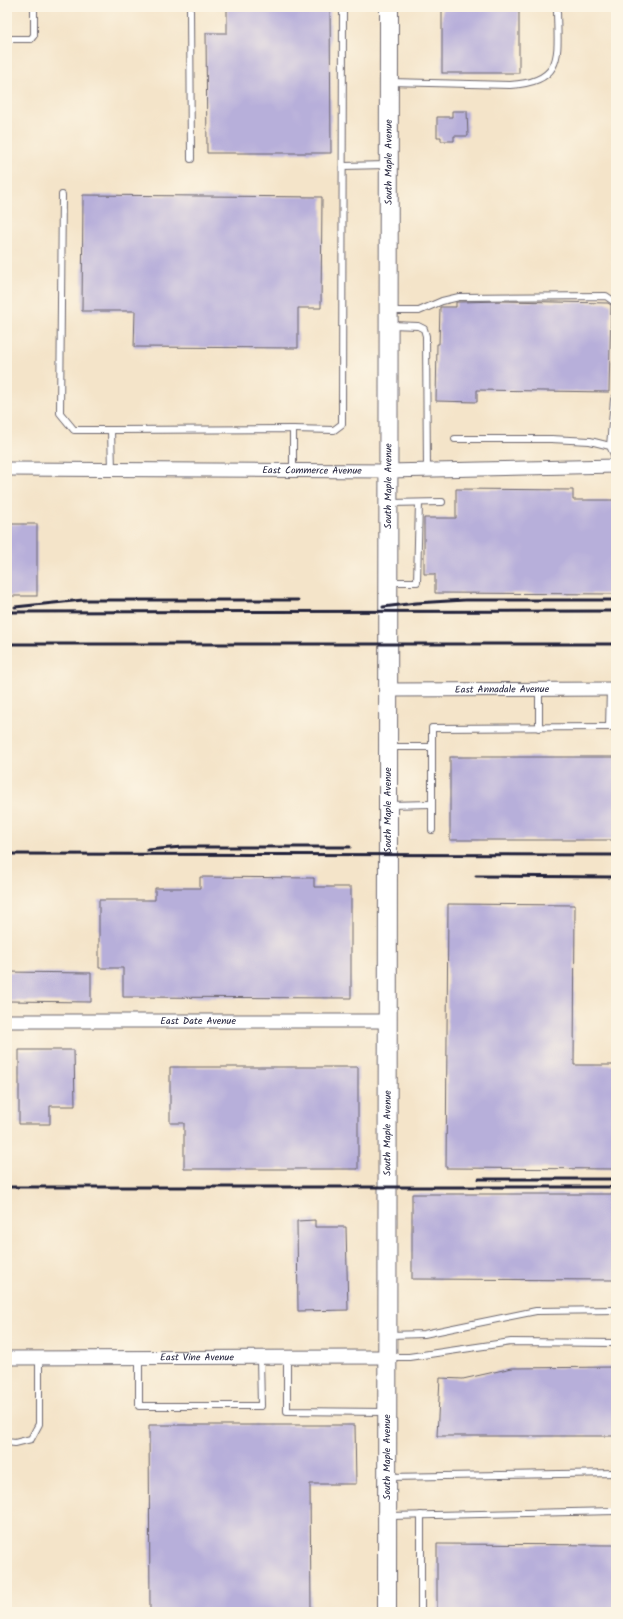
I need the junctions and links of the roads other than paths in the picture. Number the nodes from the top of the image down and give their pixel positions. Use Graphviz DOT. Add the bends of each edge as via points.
graph roads {
  1 [pos="34,7"];
  2 [pos="190,7"];
  3 [pos="343,7"];
  4 [pos="389,7"];
  5 [pos="557,7"];
  6 [pos="7,39"];
  7 [pos="389,82"];
  8 [pos="191,159"];
  9 [pos="389,165"];
  10 [pos="343,166"];
  11 [pos="62,195"];
  12 [pos="616,303"];
  13 [pos="388,318"];
  14 [pos="616,397"];
  15 [pos="293,429"];
  16 [pos="111,430"];
  17 [pos="455,439"];
  18 [pos="610,446"];
  19 [pos="615,466"];
  20 [pos="7,469"];
  21 [pos="112,470"];
  22 [pos="293,470"];
  23 [pos="427,470"];
  24 [pos="388,471"];
  25 [pos="442,502"];
  26 [pos="388,503"];
  27 [pos="418,503"];
  28 [pos="388,582"];
  29 [pos="613,689"];
  30 [pos="388,690"];
  31 [pos="539,690"];
  32 [pos="613,727"];
  33 [pos="539,728"];
  34 [pos="388,747"];
  35 [pos="432,747"];
  36 [pos="432,804"];
  37 [pos="388,805"];
  38 [pos="432,830"];
  39 [pos="7,1021"];
  40 [pos="388,1021"];
  41 [pos="616,1310"];
  42 [pos="387,1335"];
  43 [pos="616,1343"];
  44 [pos="387,1357"];
  45 [pos="7,1358"];
  46 [pos="39,1358"];
  47 [pos="139,1358"];
  48 [pos="260,1358"];
  49 [pos="287,1358"];
  50 [pos="387,1412"];
  51 [pos="7,1442"];
  52 [pos="616,1473"];
  53 [pos="387,1477"];
  54 [pos="616,1511"];
  55 [pos="421,1515"];
  56 [pos="387,1516"];
  57 [pos="387,1612"];
  58 [pos="421,1612"];
  1 -- 6 [label="lane" via="32,39"];
  2 -- 8 [label="lane"];
  3 -- 10 [label="lane"];
  4 -- 7 [label="street, South Maple Avenue"];
  5 -- 7 [label="lane" via="557,57 551,71 542,79 510,85"];
  7 -- 9 [label="street, South Maple Avenue"];
  9 -- 10 [label="lane"];
  9 -- 13 [label="street, South Maple Avenue"];
  10 -- 15 [label="lane" via="342,424 334,430"];
  11 -- 16 [label="lane" via="60,413 74,430"];
  12 -- 13 [label="lane" via="606,296 459,297 419,311"];
  13 -- 23 [label="lane" via="424,329 427,346"];
  13 -- 24 [label="street, South Maple Avenue"];
  14 -- 18 [label="lane"];
  15 -- 16 [label="lane"];
  15 -- 22 [label="lane"];
  16 -- 21 [label="lane"];
  17 -- 18 [label="lane" via="582,440"];
  18 -- 19 [label="lane"];
  19 -- 23 [label="street, East Commerce Avenue"];
  20 -- 21 [label="street, East Commerce Avenue"];
  21 -- 22 [label="street, East Commerce Avenue"];
  22 -- 24 [label="street, East Commerce Avenue"];
  23 -- 24 [label="street, East Commerce Avenue"];
  24 -- 26 [label="street, South Maple Avenue"];
  25 -- 27 [label="lane"];
  26 -- 27 [label="lane"];
  26 -- 28 [label="street, South Maple Avenue"];
  27 -- 28 [label="lane" via="417,582"];
  28 -- 30 [label="street, South Maple Avenue"];
  29 -- 31 [label="street, East Annadale Avenue"];
  29 -- 32 [label="lane"];
  30 -- 31 [label="street, East Annadale Avenue"];
  30 -- 34 [label="street, South Maple Avenue"];
  31 -- 33 [label="lane"];
  32 -- 33 [label="lane"];
  33 -- 35 [label="lane" via="432,728"];
  34 -- 35 [label="lane"];
  34 -- 37 [label="street, South Maple Avenue"];
  35 -- 36 [label="lane"];
  36 -- 37 [label="lane"];
  36 -- 38 [label="lane"];
  37 -- 40 [label="street, South Maple Avenue"];
  39 -- 40 [label="street, East Date Avenue"];
  40 -- 42 [label="street, South Maple Avenue"];
  41 -- 42 [label="lane" via="536,1311 424,1334"];
  42 -- 44 [label="street, South Maple Avenue"];
  43 -- 44 [label="lane" via="511,1342 409,1357"];
  44 -- 49 [label="street, East Vine Avenue"];
  44 -- 50 [label="street, South Maple Avenue"];
  45 -- 46 [label="street, East Vine Avenue"];
  46 -- 47 [label="street, East Vine Avenue"];
  46 -- 51 [label="lane" via="39,1424 31,1439"];
  47 -- 48 [label="street, East Vine Avenue"];
  47 -- 48 [label="lane" via="139,1406 260,1406"];
  48 -- 49 [label="street, East Vine Avenue"];
  49 -- 50 [label="lane" via="287,1411"];
  50 -- 53 [label="street, South Maple Avenue"];
  52 -- 53 [label="lane"];
  53 -- 56 [label="street, South Maple Avenue"];
  54 -- 55 [label="lane"];
  55 -- 56 [label="lane"];
  55 -- 58 [label="lane"];
  56 -- 57 [label="street, South Maple Avenue"];
}
